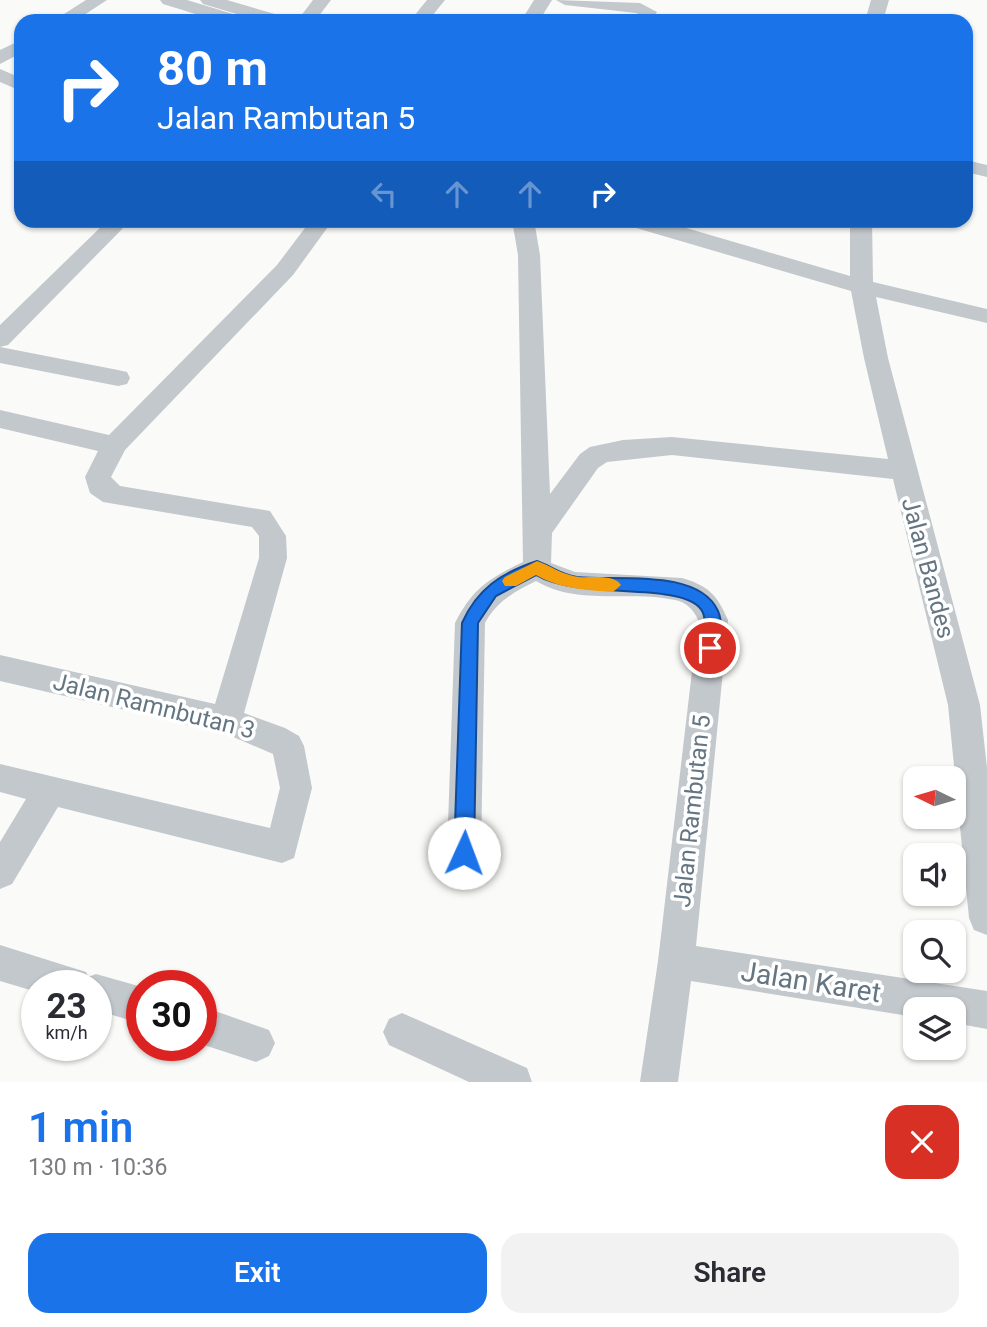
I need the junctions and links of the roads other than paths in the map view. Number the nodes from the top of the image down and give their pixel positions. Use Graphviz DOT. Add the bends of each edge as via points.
graph roads {
  1 [pos="98,0"];
  2 [pos="169,0"];
  3 [pos="322,0"];
  4 [pos="436,0"];
  5 [pos="565,0"];
  6 [pos="203,4"];
  7 [pos="74,14"];
  8 [pos="223,14"];
  9 [pos="248,14"];
  10 [pos="311,14"];
  11 [pos="425,14"];
  12 [pos="647,14"];
  13 [pos="113,228"];
  14 [pos="317,228"];
  15 [pos="524,228"];
  16 [pos="661,228"];
  17 [pos="861,228"];
  18 [pos="863,288"];
  19 [pos="987,316"];
  20 [pos="0,339"];
  21 [pos="0,355"];
  22 [pos="118,378"];
  23 [pos="0,419"];
  24 [pos="114,445"];
  25 [pos="902,470"];
  26 [pos="538,531"];
  27 [pos="537,568"];
  28 [pos="0,668"];
  29 [pos="226,720"];
  30 [pos="0,778"];
  31 [pos="49,791"];
  32 [pos="464,853"];
  33 [pos="0,873"];
  34 [pos="987,918"];
  35 [pos="676,961"];
  36 [pos="0,963"];
  37 [pos="23,970"];
  38 [pos="987,1010"];
  39 [pos="217,1030"];
  40 [pos="402,1032"];
  41 [pos="256,1043"];
  42 [pos="513,1082"];
  43 [pos="659,1082"];
  1 -- 7 [label="street"];
  2 -- 6 [label="street"];
  3 -- 10 [label="street"];
  4 -- 11 [label="street"];
  5 -- 12 [label="street" via="640,8"];
  6 -- 8 [label="street"];
  6 -- 9 [label="street"];
  13 -- 20 [label="street"];
  14 -- 24 [label="street" via="285,270"];
  15 -- 26 [label="street"];
  16 -- 18 [label="street"];
  17 -- 18 [label="street, Jalan Bandes"];
  18 -- 19 [label="street"];
  18 -- 25 [label="street, Jalan Bandes"];
  21 -- 22 [label="street"];
  23 -- 24 [label="street"];
  24 -- 29 [label="street" via="98,477 100,486 113,495 260,518 275,540"];
  25 -- 26 [label="street" via="672,446 623,449 598,454 589,461"];
  25 -- 34 [label="street, Jalan Bandes" via="964,705"];
  26 -- 27 [label="street"];
  27 -- 32 [label="street" via="490,592 470,623"];
  27 -- 35 [label="street, Jalan Rambutan 5" via="575,583 682,589 706,603 713,620"];
  28 -- 29 [label="street, Jalan Ramnbutan 3"];
  29 -- 31 [label="street, Jalan Ramnbutan 3" via="288,747 296,788 282,847"];
  30 -- 31 [label="street"];
  31 -- 33 [label="street"];
  35 -- 38 [label="street, Jalan Karet"];
  35 -- 43 [label="street, Jalan Rambutan 5"];
  36 -- 37 [label="street"];
  39 -- 41 [label="street"];
  40 -- 42 [label="street"];
}
